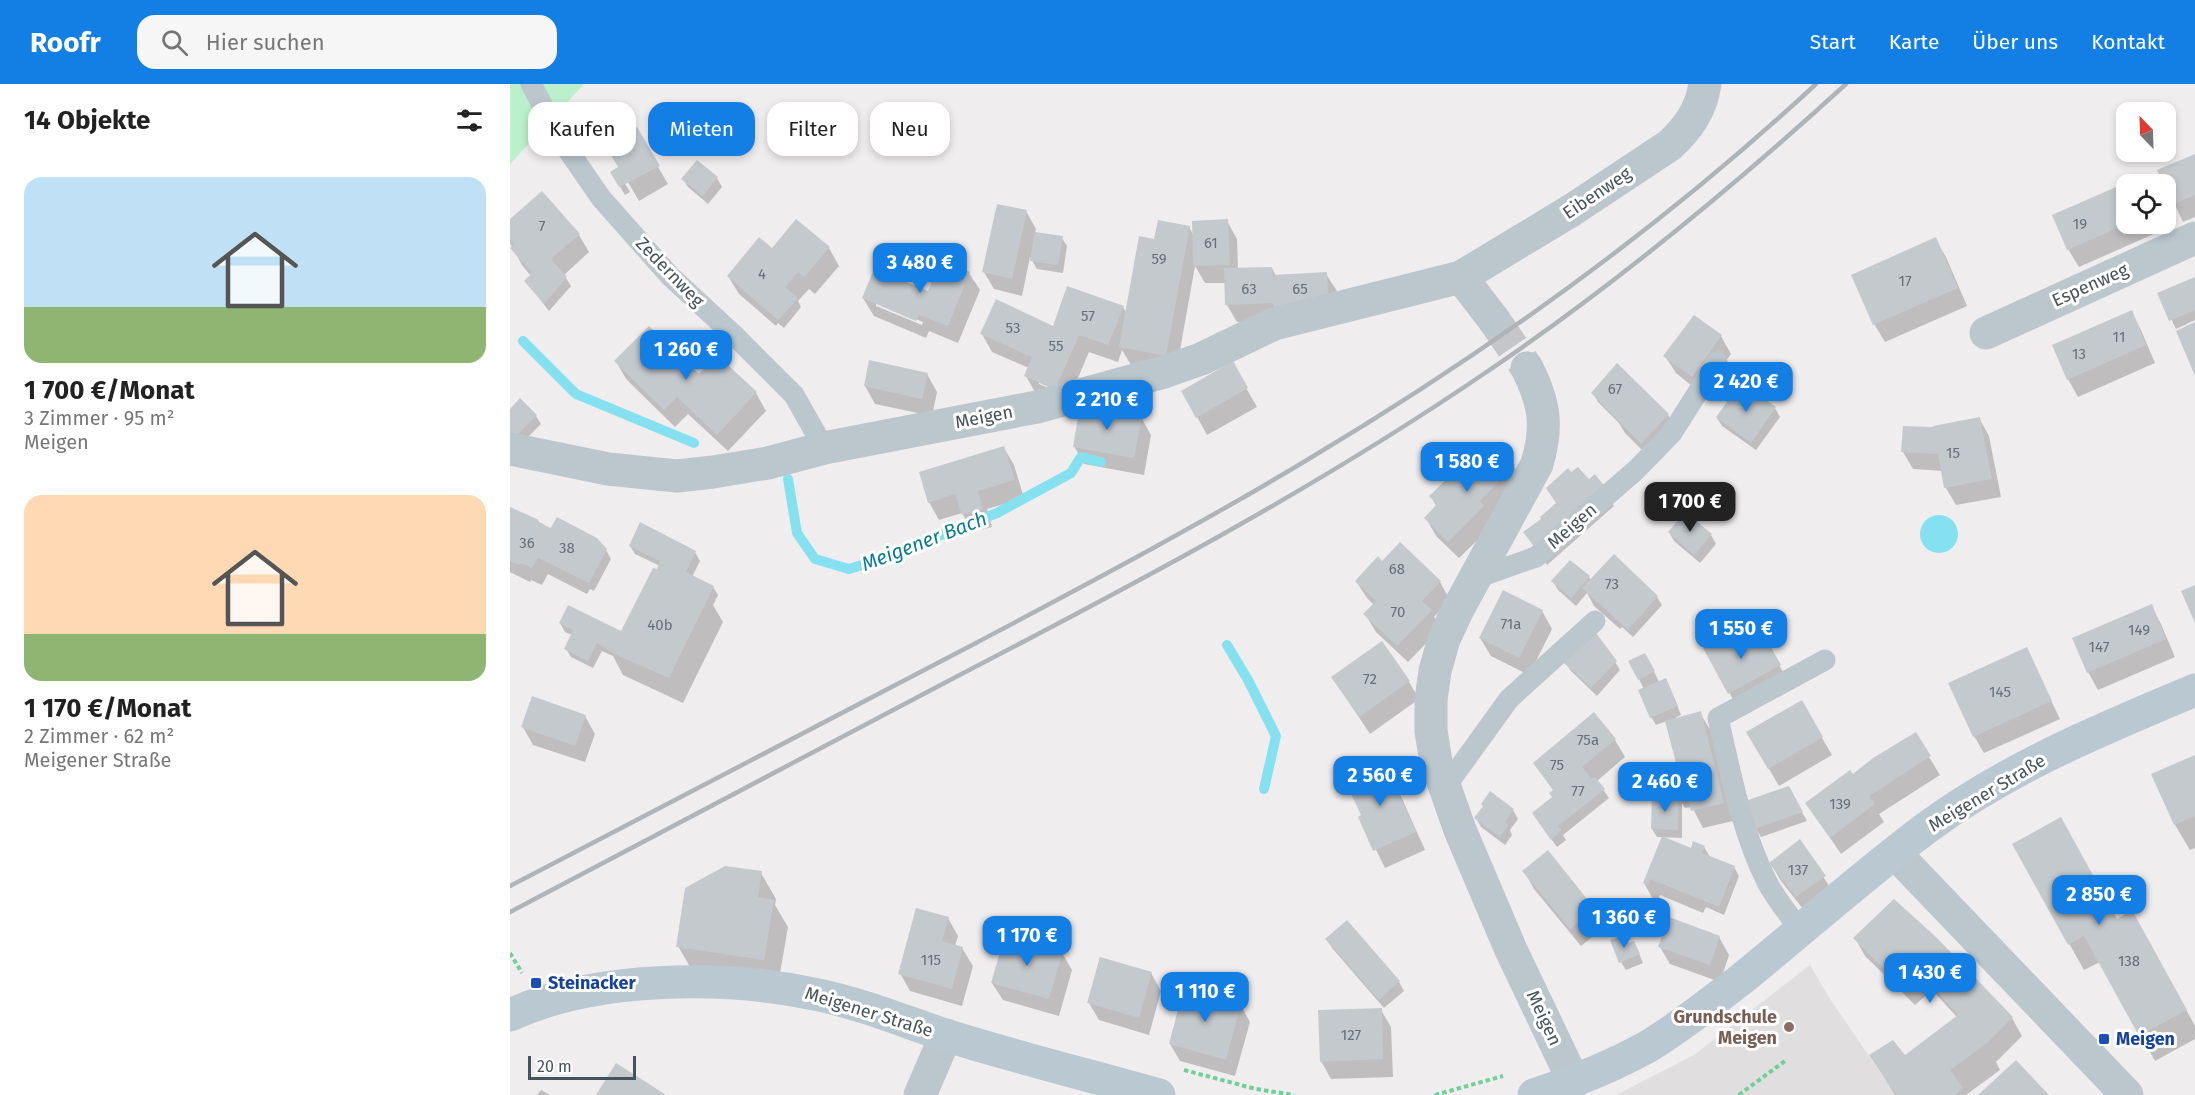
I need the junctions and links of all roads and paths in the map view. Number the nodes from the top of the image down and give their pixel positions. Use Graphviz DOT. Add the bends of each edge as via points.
graph roads {
  1 [pos="531,84"];
  2 [pos="1705,84"];
  3 [pos="2195,238"];
  4 [pos="1461,277"];
  5 [pos="1494,320"];
  6 [pos="1986,333"];
  7 [pos="1717,362"];
  8 [pos="1527,368"];
  9 [pos="824,448"];
  10 [pos="510,449"];
  11 [pos="1476,578"];
  12 [pos="1595,621"];
  13 [pos="1825,660"];
  14 [pos="2195,690"];
  15 [pos="1444,789"];
  16 [pos="1895,853"];
  17 [pos="1801,932"];
  18 [pos="512,1009"];
  19 [pos="946,1035"];
  20 [pos="1785,1061"];
  21 [pos="1574,1082"];
  22 [pos="920,1095"];
  23 [pos="1159,1095"];
  24 [pos="1534,1095"];
  25 [pos="1739,1095"];
  26 [pos="2127,1095"];
  1 -- 9 [label="lane, Zedernweg" via="561,140 601,198 670,276 794,395"];
  2 -- 4 [label="street, Eibenweg" via="1696,114 1670,145"];
  3 -- 6 [label="street, Espenweg"];
  4 -- 5 [label="street"];
  4 -- 9 [label="street, Meigen" via="1274,324 1174,369 1037,407"];
  7 -- 11 [label="lane, Meigen" via="1672,433 1636,470 1536,557"];
  8 -- 11 [label="street, Meigen" via="1541,404 1544,442 1537,464"];
  9 -- 10 [label="street, Meigen" via="768,463 677,476 608,469"];
  11 -- 15 [label="street, Meigen" via="1444,639 1435,671 1431,731"];
  12 -- 15 [label="lane" via="1509,699"];
  13 -- 17 [label="lane" via="1718,718 1750,842 1768,884"];
  14 -- 16 [label="street, Meigener Straße" via="2039,759 1956,808"];
  15 -- 21 [label="street, Meigen" via="1511,950"];
  16 -- 17 [label="street, Meigener Straße"];
  16 -- 26 [label="street"];
  17 -- 21 [label="street, Meigener Straße" via="1673,1030"];
  18 -- 19 [label="street, Meigener Straße" via="638,984 716,983 821,995"];
  19 -- 22 [label="street"];
  19 -- 23 [label="street, Meigener Straße"];
  20 -- 25 [label="path"];
  21 -- 24 [label="street, Meigener Straße"];
}
